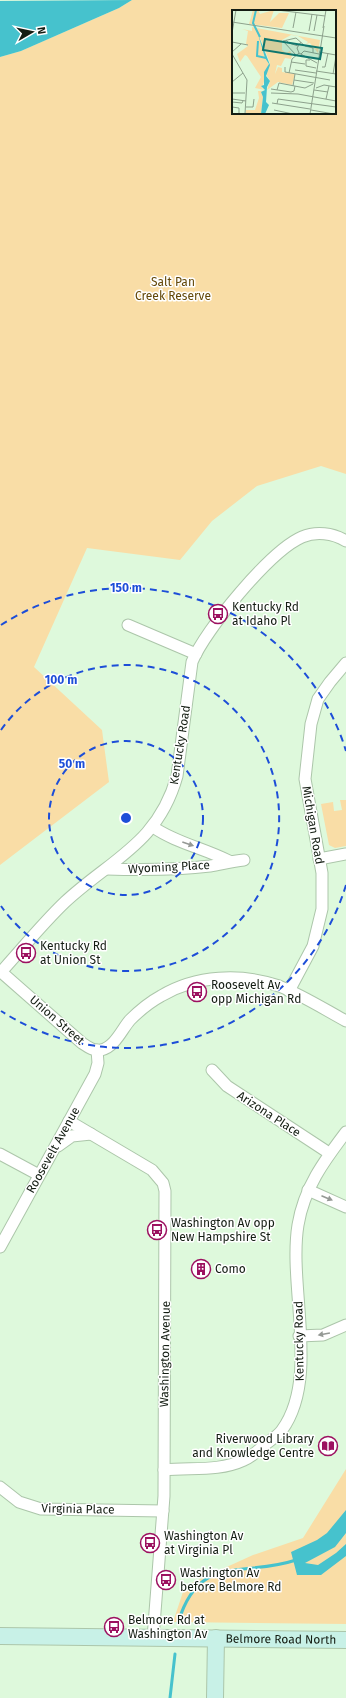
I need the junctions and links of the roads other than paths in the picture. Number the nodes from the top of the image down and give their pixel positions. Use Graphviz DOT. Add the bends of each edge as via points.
graph roads {
  1 [pos="346,541"];
  2 [pos="128,625"];
  3 [pos="196,654"];
  4 [pos="346,663"];
  5 [pos="153,826"];
  6 [pos="346,854"];
  7 [pos="319,859"];
  8 [pos="244,860"];
  9 [pos="229,861"];
  10 [pos="107,869"];
  11 [pos="1,971"];
  12 [pos="289,991"];
  13 [pos="346,1021"];
  14 [pos="97,1050"];
  15 [pos="212,1070"];
  16 [pos="69,1122"];
  17 [pos="346,1132"];
  18 [pos="91,1134"];
  19 [pos="53,1151"];
  20 [pos="330,1153"];
  21 [pos="0,1154"];
  22 [pos="39,1175"];
  23 [pos="308,1190"];
  24 [pos="346,1207"];
  25 [pos="0,1247"];
  26 [pos="346,1325"];
  27 [pos="299,1336"];
  28 [pos="164,1470"];
  29 [pos="0,1487"];
  30 [pos="163,1511"];
  31 [pos="0,1636"];
  32 [pos="153,1638"];
  33 [pos="216,1638"];
  34 [pos="346,1640"];
  35 [pos="215,1698"];
  1 -- 3 [label="street, Kentucky Road" via="330,534 316,534 303,537 279,552 265,564 202,641"];
  2 -- 3 [label="street"];
  3 -- 5 [label="street, Kentucky Road" via="188,687 177,776 167,804"];
  4 -- 7 [label="street, Michigan Road" via="318,699 311,724 305,779"];
  5 -- 9 [label="street, Wyoming Place, one-way" via="167,836"];
  5 -- 10 [label="street, Kentucky Road" via="136,845"];
  6 -- 7 [label="street"];
  7 -- 12 [label="street, Michigan Road" via="323,894 320,921 313,946"];
  8 -- 9 [label="street, Wyoming Place"];
  9 -- 10 [label="street, Wyoming Place" via="210,866"];
  10 -- 11 [label="street, Kentucky Road" via="66,902"];
  11 -- 14 [label="street, Union Street" via="82,1043"];
  12 -- 13 [label="street"];
  12 -- 14 [label="street, Union Street" via="266,982 241,978 217,978 194,982 171,990 152,1002 129,1021 117,1038 105,1048"];
  14 -- 16 [label="street, Roosevelt Avenue" via="98,1063 95,1074"];
  15 -- 20 [label="street, Arizona Place" via="227,1086"];
  16 -- 18 [label="street, Washington Avenue"];
  16 -- 19 [label="street, Roosevelt Avenue"];
  17 -- 20 [label="street, Kentucky Road"];
  18 -- 19 [label="street" via="72,1136"];
  18 -- 28 [label="street, Washington Avenue" via="152,1170 163,1183 165,1191"];
  19 -- 22 [label="street, Roosevelt Avenue"];
  20 -- 23 [label="street, Kentucky Road"];
  21 -- 22 [label="street"];
  22 -- 25 [label="street, Roosevelt Avenue"];
  23 -- 24 [label="street, one-way"];
  23 -- 27 [label="street, Kentucky Road" via="298,1226"];
  26 -- 27 [label="street, one-way" via="322,1335"];
  27 -- 28 [label="street, Kentucky Road" via="301,1383 293,1410 282,1431 246,1460 224,1468"];
  28 -- 30 [label="street, Washington Avenue"];
  29 -- 30 [label="street, Virginia Place" via="20,1502 41,1509"];
  30 -- 32 [label="street, Washington Avenue"];
  31 -- 32 [label="main road, Belmore Road North"];
  32 -- 33 [label="main road, Belmore Road North"];
  33 -- 34 [label="main road, Belmore Road North"];
  33 -- 35 [label="main road"];
}
